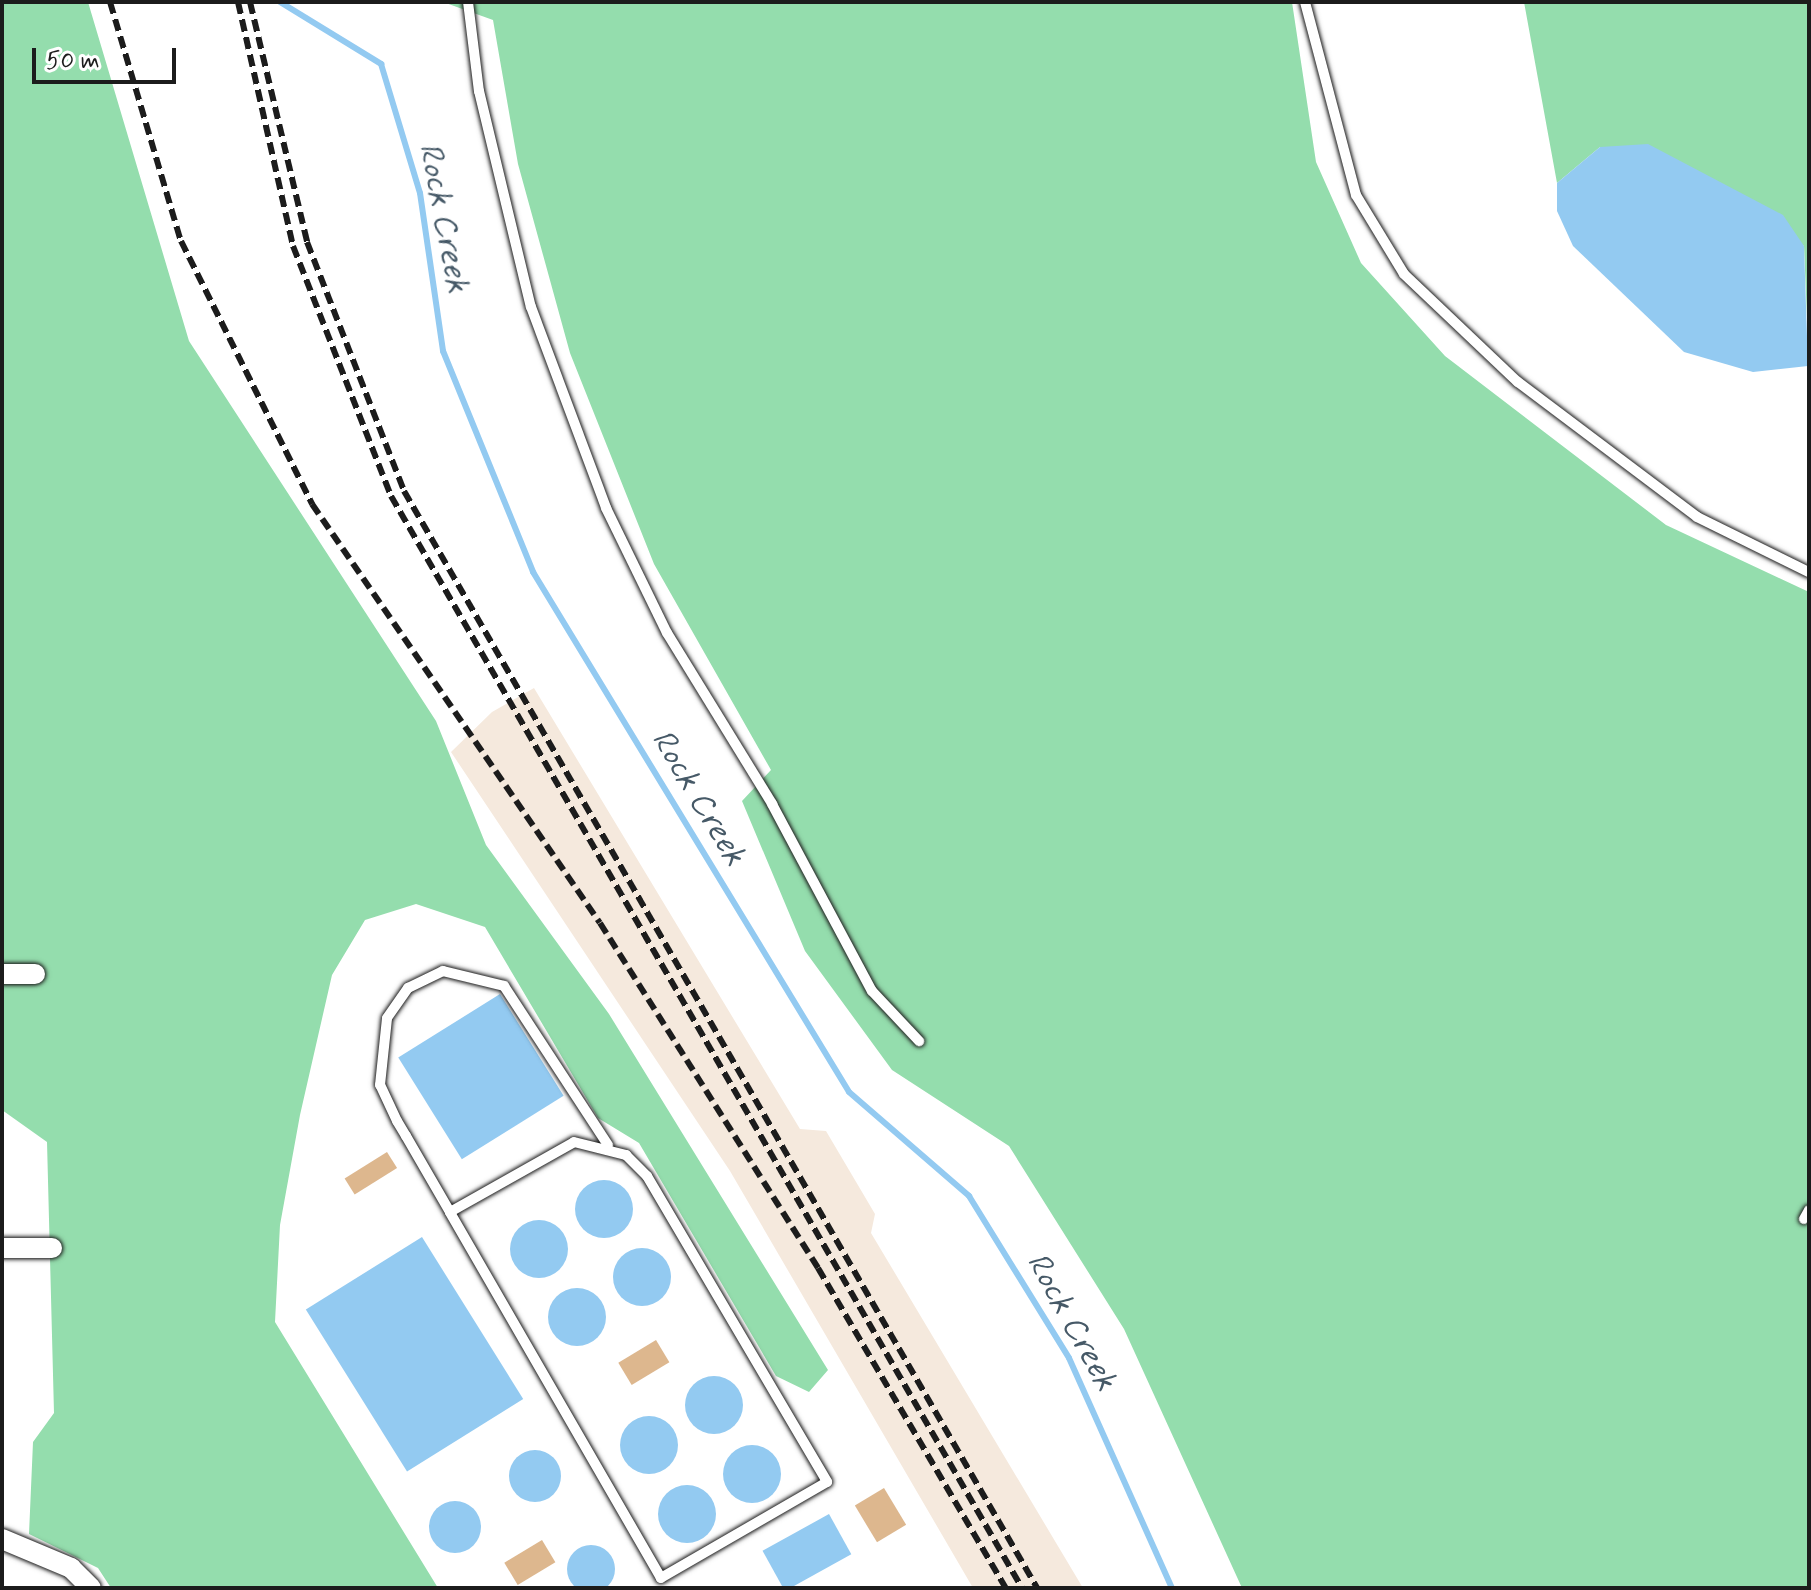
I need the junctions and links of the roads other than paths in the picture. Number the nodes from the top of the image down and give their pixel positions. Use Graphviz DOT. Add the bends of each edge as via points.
graph roads {
  1 [pos="468,2"];
  2 [pos="1305,2"];
  3 [pos="1809,572"];
  4 [pos="2,974"];
  5 [pos="35,974"];
  6 [pos="919,1041"];
  7 [pos="608,1145"];
  8 [pos="450,1212"];
  9 [pos="2,1248"];
  10 [pos="52,1248"];
  11 [pos="2,1539"];
  12 [pos="91,1588"];
  1 -- 6 [label="lane" via="479,91 531,307 606,508 667,633 772,804 872,991"];
  2 -- 3 [label="lane" via="1356,195 1404,274 1518,382 1697,517"];
  4 -- 5 [label="street"];
  7 -- 8 [label="lane" via="574,1142"];
  7 -- 8 [label="lane" via="504,986 443,971 408,988 387,1018 378,1055 380,1085"];
  7 -- 8 [label="lane" via="647,1176 827,1482 661,1578"];
  9 -- 10 [label="street"];
  11 -- 12 [label="street" via="71,1568"];
}
